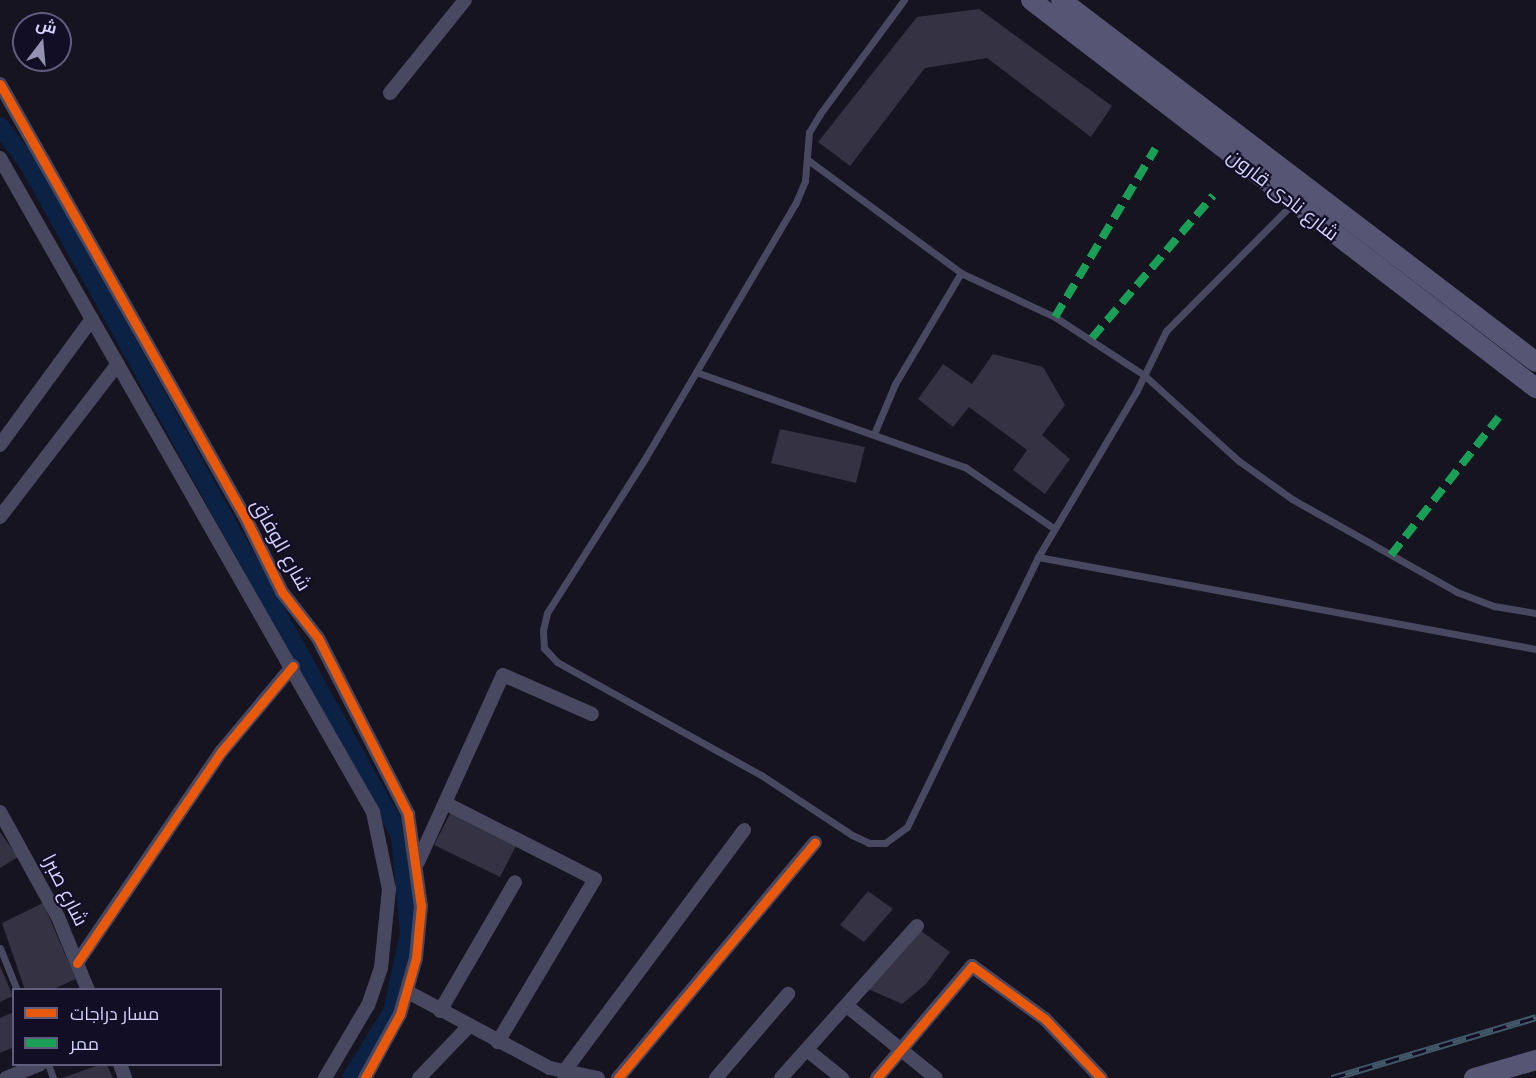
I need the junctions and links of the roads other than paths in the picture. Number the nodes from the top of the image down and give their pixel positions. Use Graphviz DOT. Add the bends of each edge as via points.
graph roads {
  1 [pos="465,0"];
  2 [pos="903,0"];
  3 [pos="1031,0"];
  4 [pos="1061,0"];
  5 [pos="0,84"];
  6 [pos="390,93"];
  7 [pos="0,158"];
  8 [pos="808,160"];
  9 [pos="1293,203"];
  10 [pos="961,273"];
  11 [pos="92,320"];
  12 [pos="1531,358"];
  13 [pos="118,364"];
  14 [pos="1513,370"];
  15 [pos="696,372"];
  16 [pos="1144,375"];
  17 [pos="1536,388"];
  18 [pos="874,434"];
  19 [pos="0,445"];
  20 [pos="0,517"];
  21 [pos="1055,529"];
  22 [pos="1038,557"];
  23 [pos="1536,613"];
  24 [pos="1536,649"];
  25 [pos="293,666"];
  26 [pos="592,714"];
  27 [pos="445,803"];
  28 [pos="0,812"];
  29 [pos="744,830"];
  30 [pos="815,842"];
  31 [pos="417,864"];
  32 [pos="515,882"];
  33 [pos="917,926"];
  34 [pos="0,948"];
  35 [pos="77,963"];
  36 [pos="16,988"];
  37 [pos="87,988"];
  38 [pos="408,992"];
  39 [pos="788,994"];
  40 [pos="847,1006"];
  41 [pos="440,1011"];
  42 [pos="469,1026"];
  43 [pos="498,1042"];
  44 [pos="807,1050"];
  45 [pos="901,1050"];
  46 [pos="1536,1060"];
  47 [pos="37,1066"];
  48 [pos="552,1073"];
  49 [pos="6,1078"];
  50 [pos="325,1078"];
  51 [pos="365,1078"];
  52 [pos="419,1078"];
  53 [pos="598,1078"];
  54 [pos="618,1078"];
  55 [pos="716,1078"];
  56 [pos="781,1078"];
  57 [pos="842,1078"];
  58 [pos="876,1078"];
  59 [pos="936,1078"];
  60 [pos="1101,1078"];
  61 [pos="1473,1078"];
  1 -- 6 [label="street"];
  2 -- 8 [label="lane" via="809,132"];
  3 -- 9 [label="main road, شارع نادى قارون"];
  4 -- 12 [label="main road, شارع نادى قارون"];
  5 -- 31 [label="street, شارع الوفاق" via="244,515 282,592 323,648 408,814"];
  7 -- 11 [label="street"];
  8 -- 10 [label="lane"];
  8 -- 15 [label="lane" via="795,204"];
  9 -- 14 [label="main road, شارع نادى قارون"];
  9 -- 16 [label="lane" via="1166,332"];
  10 -- 16 [label="lane" via="1055,317"];
  10 -- 18 [label="lane" via="895,384"];
  11 -- 13 [label="street"];
  11 -- 19 [label="street"];
  12 -- 14 [label="main road"];
  13 -- 20 [label="street"];
  13 -- 25 [label="street"];
  14 -- 17 [label="main road, شارع نادى قارون"];
  15 -- 18 [label="lane"];
  15 -- 22 [label="lane" via="547,613 544,648 557,662 761,776 852,835 869,843 885,843 907,827"];
  16 -- 21 [label="lane"];
  16 -- 23 [label="lane" via="1239,460 1292,499 1456,592 1494,606"];
  18 -- 21 [label="lane" via="965,467"];
  21 -- 22 [label="lane"];
  22 -- 24 [label="lane"];
  25 -- 35 [label="street" via="221,752"];
  25 -- 50 [label="street" via="373,812 389,889 381,968 368,1005"];
  26 -- 27 [label="street" via="503,675"];
  27 -- 31 [label="street"];
  27 -- 43 [label="street" via="595,879"];
  28 -- 35 [label="street, شارع صبرا" via="58,917"];
  29 -- 48 [label="street"];
  30 -- 54 [label="street"];
  31 -- 38 [label="street, شارع الوفاق" via="420,934"];
  32 -- 41 [label="street"];
  33 -- 40 [label="street"];
  34 -- 36 [label="lane"];
  35 -- 37 [label="street, شارع صبرا"];
  38 -- 41 [label="street"];
  38 -- 51 [label="street, شارع الوفاق"];
  39 -- 55 [label="street"];
  40 -- 44 [label="street"];
  40 -- 45 [label="street"];
  41 -- 42 [label="street"];
  42 -- 43 [label="street"];
  42 -- 52 [label="street"];
  43 -- 48 [label="street"];
  44 -- 56 [label="street"];
  44 -- 57 [label="street"];
  45 -- 58 [label="street"];
  45 -- 59 [label="street"];
  45 -- 60 [label="street" via="972,966 1045,1019"];
  46 -- 61 [label="main road"];
  47 -- 49 [label="street"];
  48 -- 53 [label="street"];
}
